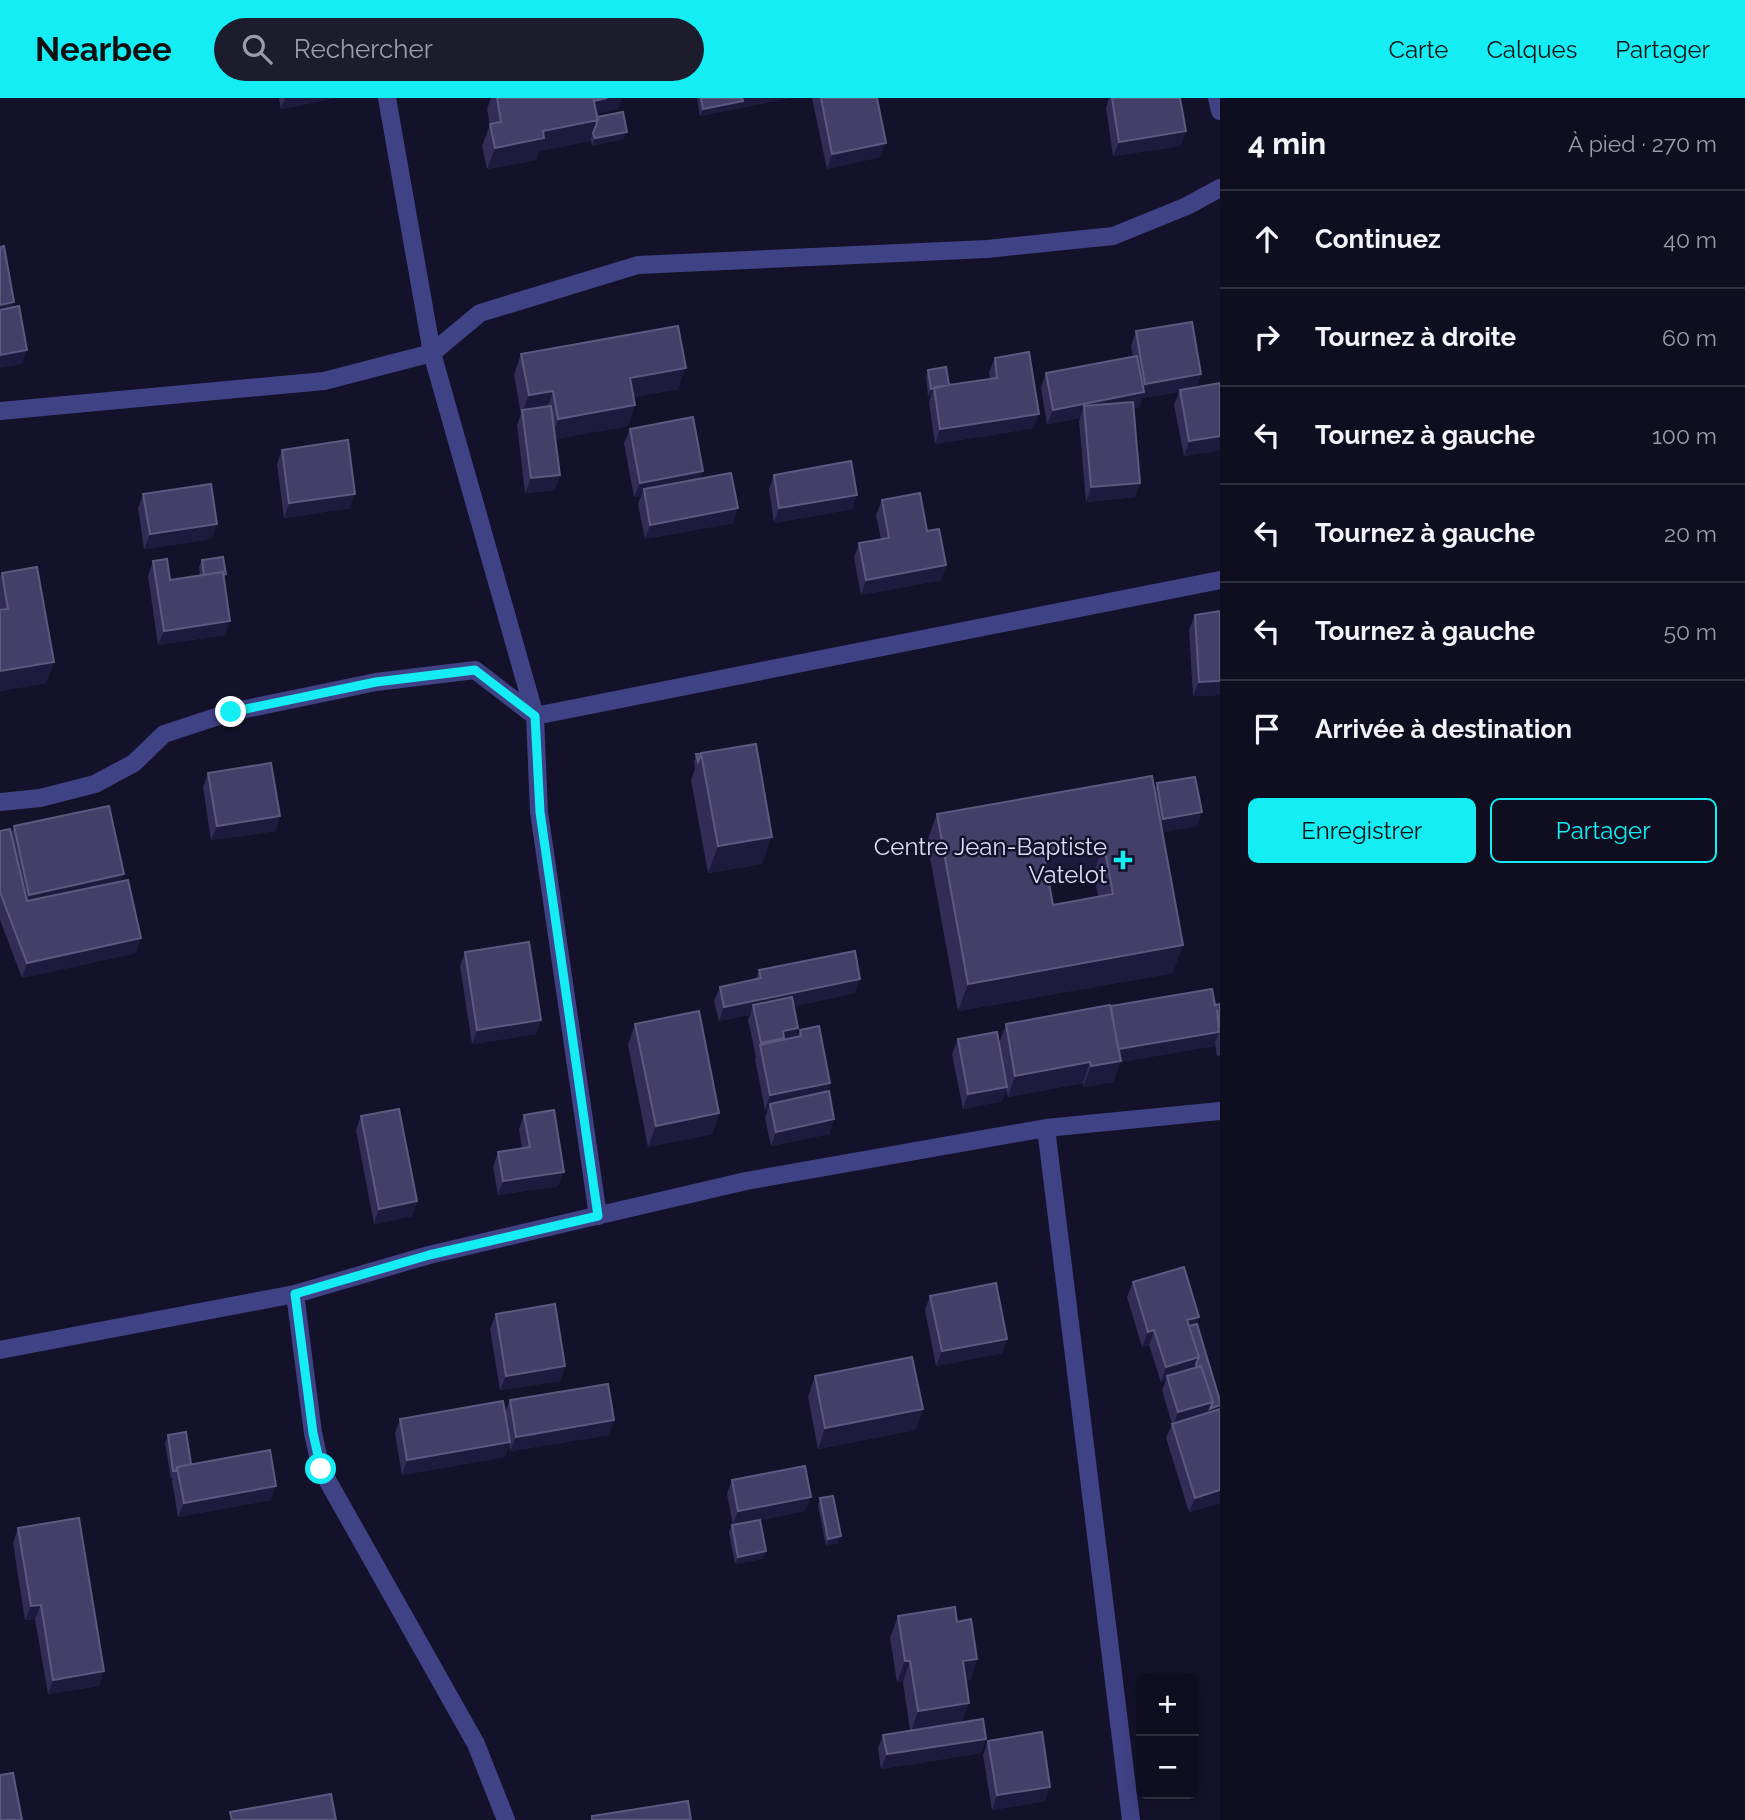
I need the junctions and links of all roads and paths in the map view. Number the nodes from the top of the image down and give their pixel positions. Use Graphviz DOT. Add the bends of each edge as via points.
graph roads {
  1 [pos="387,98"];
  2 [pos="1217,98"];
  3 [pos="1220,111"];
  4 [pos="1220,188"];
  5 [pos="432,353"];
  6 [pos="0,411"];
  7 [pos="1220,579"];
  8 [pos="535,716"];
  9 [pos="0,803"];
  10 [pos="1220,1111"];
  11 [pos="1046,1128"];
  12 [pos="598,1216"];
  13 [pos="295,1294"];
  14 [pos="0,1350"];
  15 [pos="506,1820"];
  16 [pos="1130,1820"];
  1 -- 5 [label="street"];
  2 -- 3 [label="street"];
  4 -- 5 [label="street" via="1113,236 987,249 638,265 480,313"];
  5 -- 6 [label="street" via="324,382"];
  5 -- 8 [label="street"];
  7 -- 8 [label="street"];
  8 -- 9 [label="street" via="475,670 376,682 231,712 164,734 134,763 95,784"];
  8 -- 12 [label="street" via="540,812"];
  10 -- 11 [label="street"];
  11 -- 12 [label="street" via="746,1181"];
  11 -- 16 [label="street"];
  12 -- 13 [label="street" via="429,1255"];
  13 -- 14 [label="street"];
  13 -- 15 [label="street" via="321,1469 476,1744"];
}
